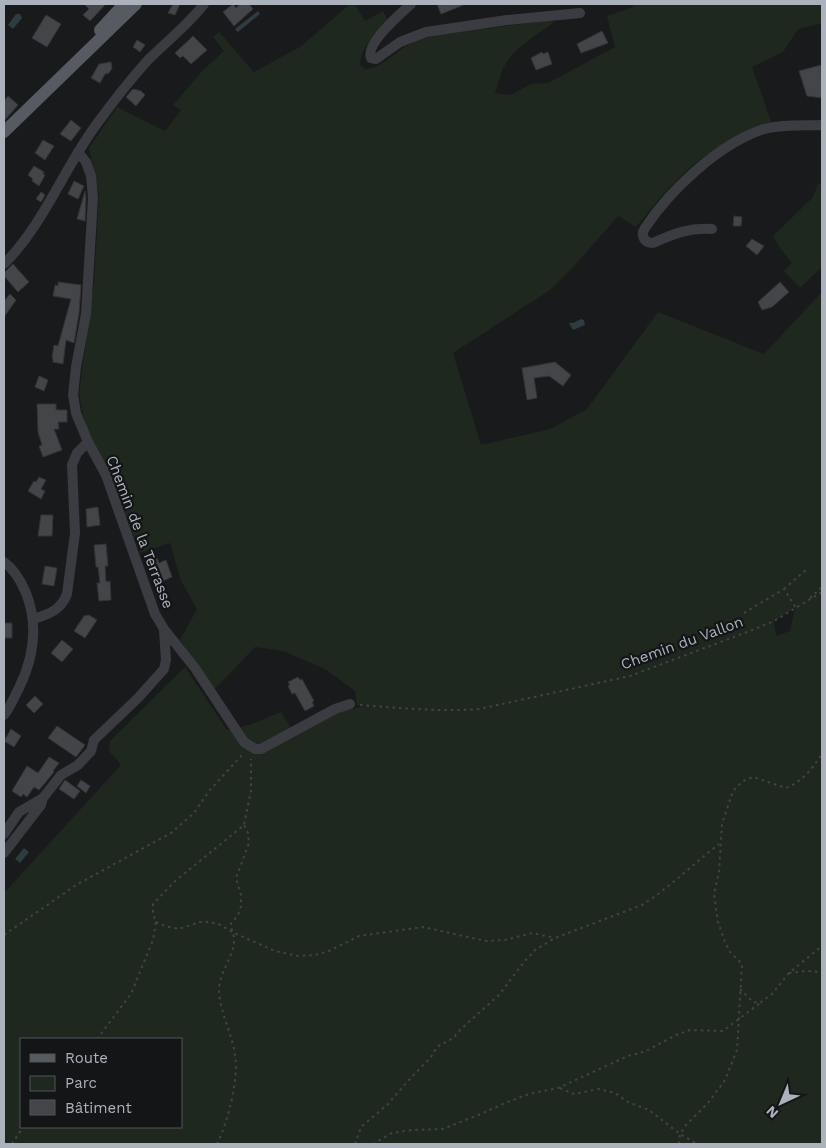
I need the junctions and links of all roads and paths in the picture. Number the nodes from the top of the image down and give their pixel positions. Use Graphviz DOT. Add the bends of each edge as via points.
graph roads {
  1 [pos="124,4"];
  2 [pos="136,4"];
  3 [pos="204,4"];
  4 [pos="411,4"];
  5 [pos="580,13"];
  6 [pos="85,52"];
  7 [pos="822,125"];
  8 [pos="4,132"];
  9 [pos="78,152"];
  10 [pos="712,229"];
  11 [pos="4,264"];
  12 [pos="88,442"];
  13 [pos="4,562"];
  14 [pos="806,569"];
  15 [pos="822,587"];
  16 [pos="784,589"];
  17 [pos="822,592"];
  18 [pos="806,602"];
  19 [pos="796,608"];
  20 [pos="744,612"];
  21 [pos="34,618"];
  22 [pos="164,629"];
  23 [pos="350,704"];
  24 [pos="4,714"];
  25 [pos="250,746"];
  26 [pos="822,754"];
  27 [pos="43,798"];
  28 [pos="244,826"];
  29 [pos="4,834"];
  30 [pos="720,844"];
  31 [pos="4,853"];
  32 [pos="156,922"];
  33 [pos="232,932"];
  34 [pos="4,935"];
  35 [pos="555,938"];
  36 [pos="822,946"];
  37 [pos="822,972"];
  38 [pos="790,973"];
  39 [pos="740,989"];
  40 [pos="760,1002"];
  41 [pos="739,1017"];
  42 [pos="98,1038"];
  43 [pos="558,1088"];
  44 [pos="22,1128"];
  45 [pos="680,1134"];
  46 [pos="12,1144"];
  47 [pos="218,1144"];
  48 [pos="355,1144"];
  49 [pos="373,1144"];
  50 [pos="679,1144"];
  51 [pos="697,1144"];
  1 -- 6 [label="main road"];
  2 -- 6 [label="main road"];
  3 -- 9 [label="street" via="138,72"];
  4 -- 5 [label="street" via="370,48 370,58 376,59 400,42 431,31"];
  6 -- 8 [label="main road"];
  7 -- 10 [label="street" via="762,130 731,146 672,193 652,217 643,236 653,243 679,231"];
  9 -- 11 [label="street" via="39,219"];
  9 -- 12 [label="street, Chemin de la Terrasse" via="91,176 93,198 86,314 73,394 76,413"];
  12 -- 21 [label="street" via="72,465 75,533 67,594 57,610"];
  12 -- 22 [label="street, Chemin de la Terrasse" via="106,475 155,614"];
  13 -- 21 [label="street" via="19,578"];
  14 -- 16 [label="path"];
  15 -- 18 [label="path"];
  16 -- 19 [label="path"];
  16 -- 20 [label="path"];
  17 -- 18 [label="path, Chemin du Vallon"];
  18 -- 19 [label="path, Chemin du Vallon"];
  19 -- 23 [label="path, Chemin du Vallon" via="755,629 630,676 479,709 420,710"];
  21 -- 24 [label="street" via="28,669"];
  22 -- 25 [label="street, Chemin de la Terrasse"];
  22 -- 27 [label="street" via="164,668 94,740 91,751 78,765 61,775"];
  23 -- 25 [label="street" via="334,709 261,749"];
  25 -- 28 [label="path" via="251,790"];
  25 -- 34 [label="path" via="209,791 194,813 171,833 76,885"];
  26 -- 30 [label="path" via="810,772 786,788 753,776 743,781 733,791 722,824"];
  27 -- 29 [label="street" via="19,812"];
  27 -- 31 [label="street"];
  28 -- 32 [label="path" via="160,895 153,904 152,914"];
  28 -- 33 [label="path" via="248,843 236,878 241,906 230,925"];
  30 -- 35 [label="path" via="642,905"];
  30 -- 39 [label="path" via="714,894 725,942 742,964"];
  32 -- 33 [label="path" via="180,928 210,922"];
  32 -- 42 [label="path" via="153,940 131,994"];
  33 -- 35 [label="path" via="275,951 298,956 315,955 359,936 423,928 486,941 532,933"];
  33 -- 47 [label="path" via="233,945 221,975 219,990 235,1055 235,1068 226,1126"];
  35 -- 48 [label="path" via="535,950 499,995 453,1038 437,1047 388,1104 361,1127"];
  36 -- 38 [label="path"];
  37 -- 38 [label="path"];
  38 -- 40 [label="path" via="772,994"];
  39 -- 40 [label="path" via="753,1002"];
  39 -- 41 [label="path"];
  40 -- 41 [label="path"];
  41 -- 43 [label="path" via="723,1031 690,1030"];
  41 -- 45 [label="path" via="737,1050 725,1080"];
  43 -- 45 [label="path" via="574,1094 599,1089 615,1093 648,1110"];
  43 -- 49 [label="path" via="505,1102 443,1129 392,1133"];
  44 -- 46 [label="path"];
  45 -- 50 [label="path"];
  45 -- 51 [label="path"];
}
